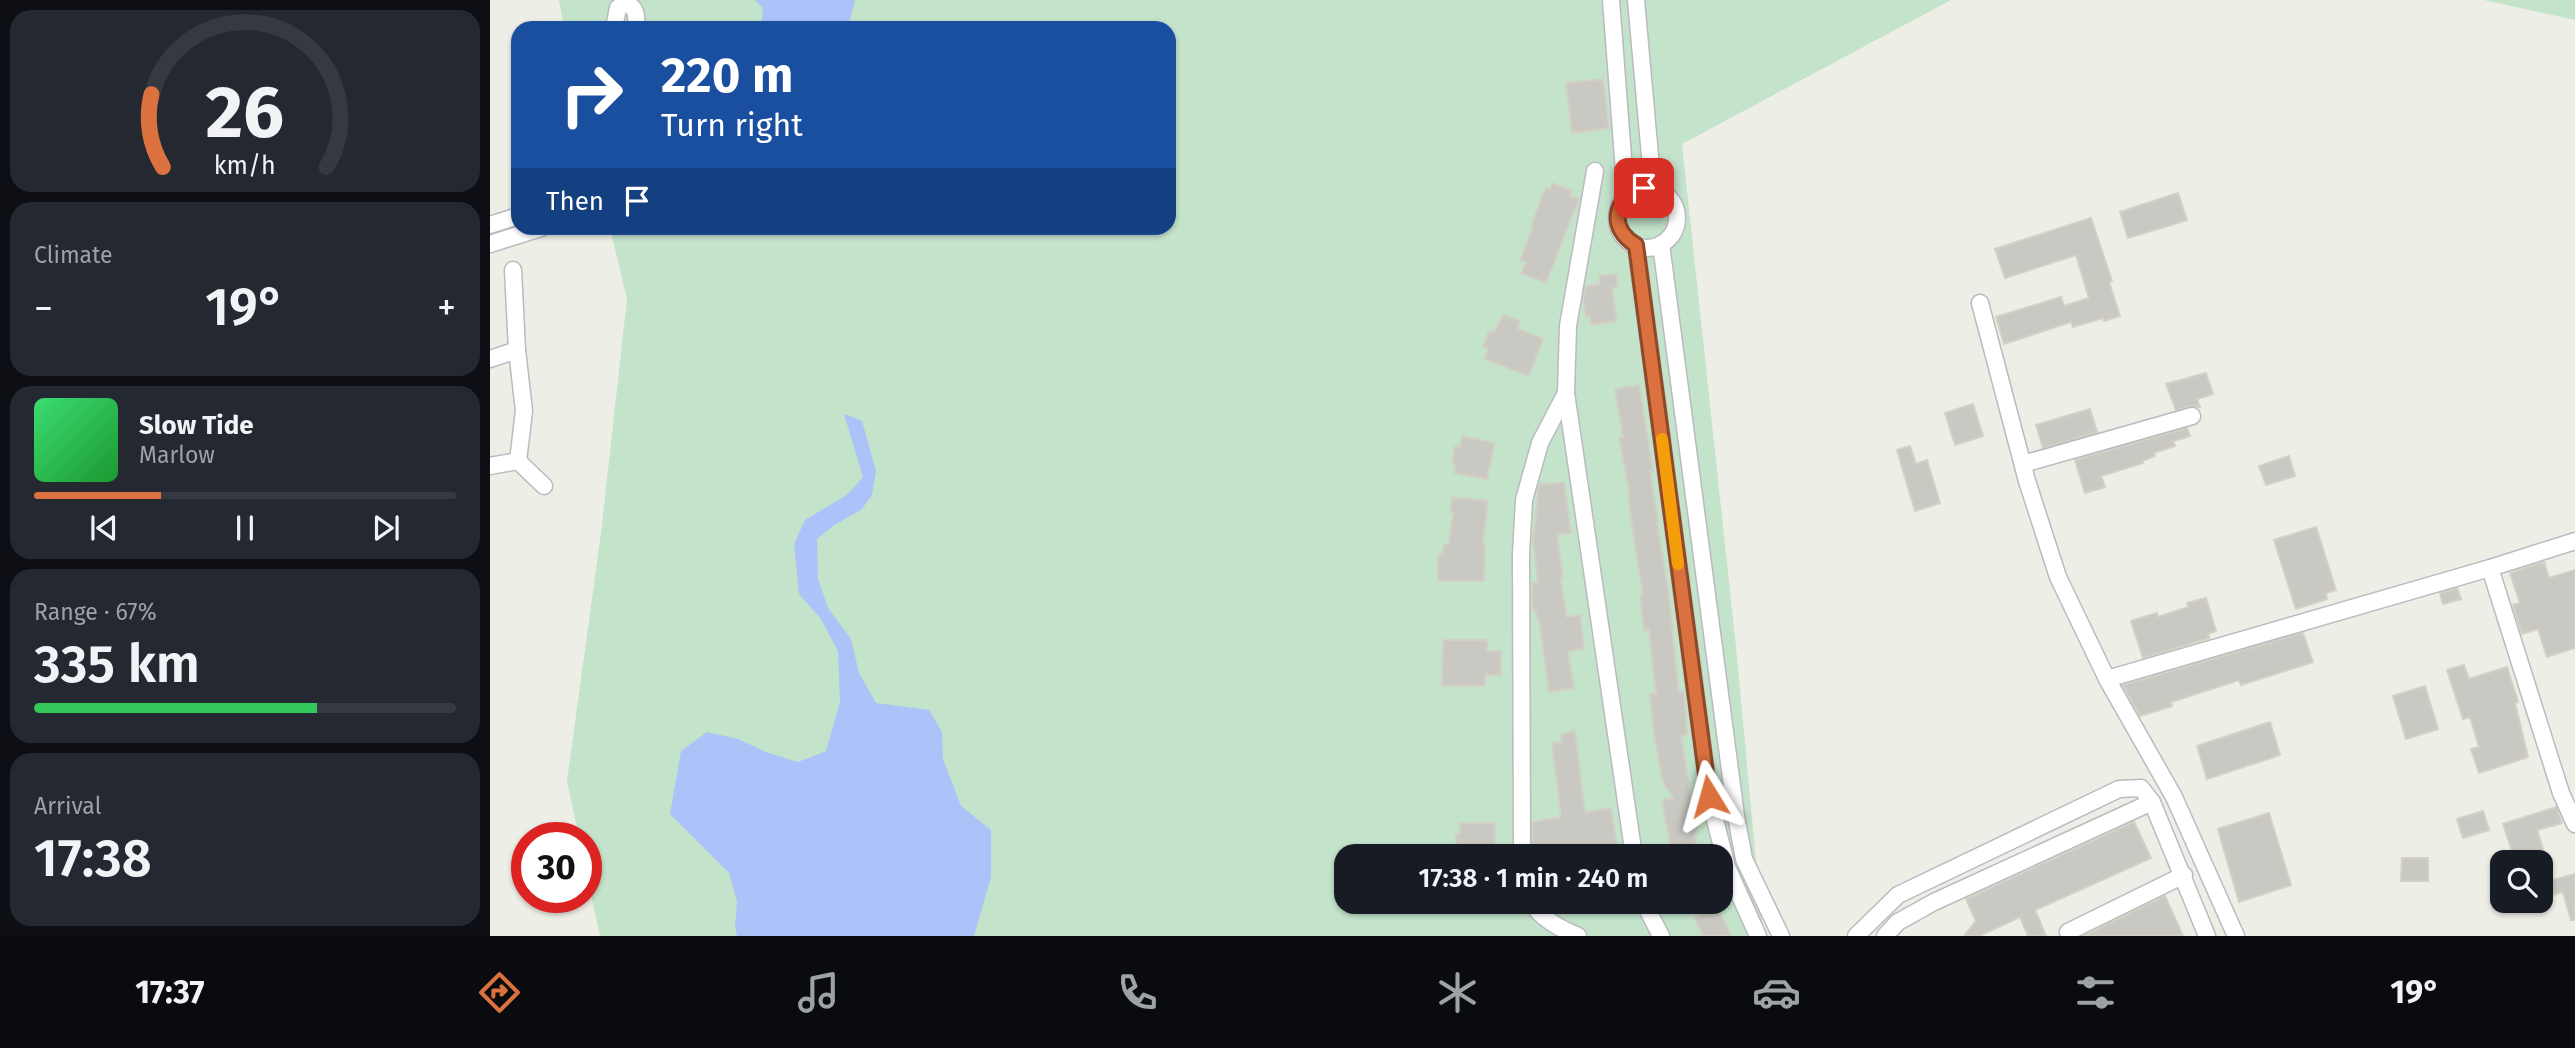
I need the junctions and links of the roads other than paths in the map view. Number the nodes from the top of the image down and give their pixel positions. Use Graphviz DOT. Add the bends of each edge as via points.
graph roads {
  1 [pos="1611,0"];
  2 [pos="1636,0"];
  3 [pos="615,21"];
  4 [pos="636,21"];
  5 [pos="1595,171"];
  6 [pos="1653,189"];
  7 [pos="1626,197"];
  8 [pos="511,218"];
  9 [pos="490,225"];
  10 [pos="519,235"];
  11 [pos="490,244"];
  12 [pos="1661,244"];
  13 [pos="1636,245"];
  14 [pos="513,270"];
  15 [pos="1980,303"];
  16 [pos="517,350"];
  17 [pos="490,359"];
  18 [pos="1566,393"];
  19 [pos="2192,416"];
  20 [pos="518,461"];
  21 [pos="2023,464"];
  22 [pos="490,466"];
  23 [pos="544,486"];
  24 [pos="2575,541"];
  25 [pos="2490,568"];
  26 [pos="2107,679"];
  27 [pos="2152,802"];
  28 [pos="2575,824"];
  29 [pos="1522,844"];
  30 [pos="1632,844"];
  31 [pos="2184,875"];
  32 [pos="1544,914"];
  33 [pos="1650,914"];
  34 [pos="2068,932"];
  35 [pos="1578,936"];
  36 [pos="1661,936"];
  37 [pos="1758,936"];
  38 [pos="1781,936"];
  39 [pos="1856,936"];
  40 [pos="1885,936"];
  41 [pos="2207,936"];
  42 [pos="2236,936"];
  1 -- 7 [label="street"];
  2 -- 6 [label="street"];
  3 -- 4 [label="street" via="618,8 625,3 636,11"];
  5 -- 18 [label="street" via="1568,326"];
  6 -- 7 [label="street" via="1644,188"];
  6 -- 12 [label="street" via="1669,198 1677,214 1673,232"];
  7 -- 13 [label="street" via="1618,223 1621,233"];
  8 -- 9 [label="street"];
  10 -- 11 [label="street"];
  12 -- 13 [label="street"];
  12 -- 38 [label="street" via="1736,816 1744,859"];
  13 -- 37 [label="street" via="1709,796 1727,867"];
  14 -- 16 [label="street"];
  15 -- 21 [label="street"];
  16 -- 17 [label="street"];
  16 -- 20 [label="street" via="524,411"];
  18 -- 29 [label="street" via="1540,443 1524,500"];
  18 -- 30 [label="street"];
  19 -- 21 [label="street"];
  20 -- 22 [label="street"];
  20 -- 23 [label="street"];
  21 -- 26 [label="street" via="2058,577"];
  24 -- 25 [label="street"];
  25 -- 26 [label="street"];
  25 -- 28 [label="street" via="2561,793"];
  26 -- 42 [label="street" via="2174,797"];
  27 -- 31 [label="street"];
  27 -- 39 [label="street" via="2141,788 2119,789 1898,895"];
  27 -- 40 [label="street" via="1934,902 1898,922"];
  31 -- 34 [label="street"];
  31 -- 41 [label="street"];
  32 -- 35 [label="street"];
  33 -- 36 [label="street"];
}
